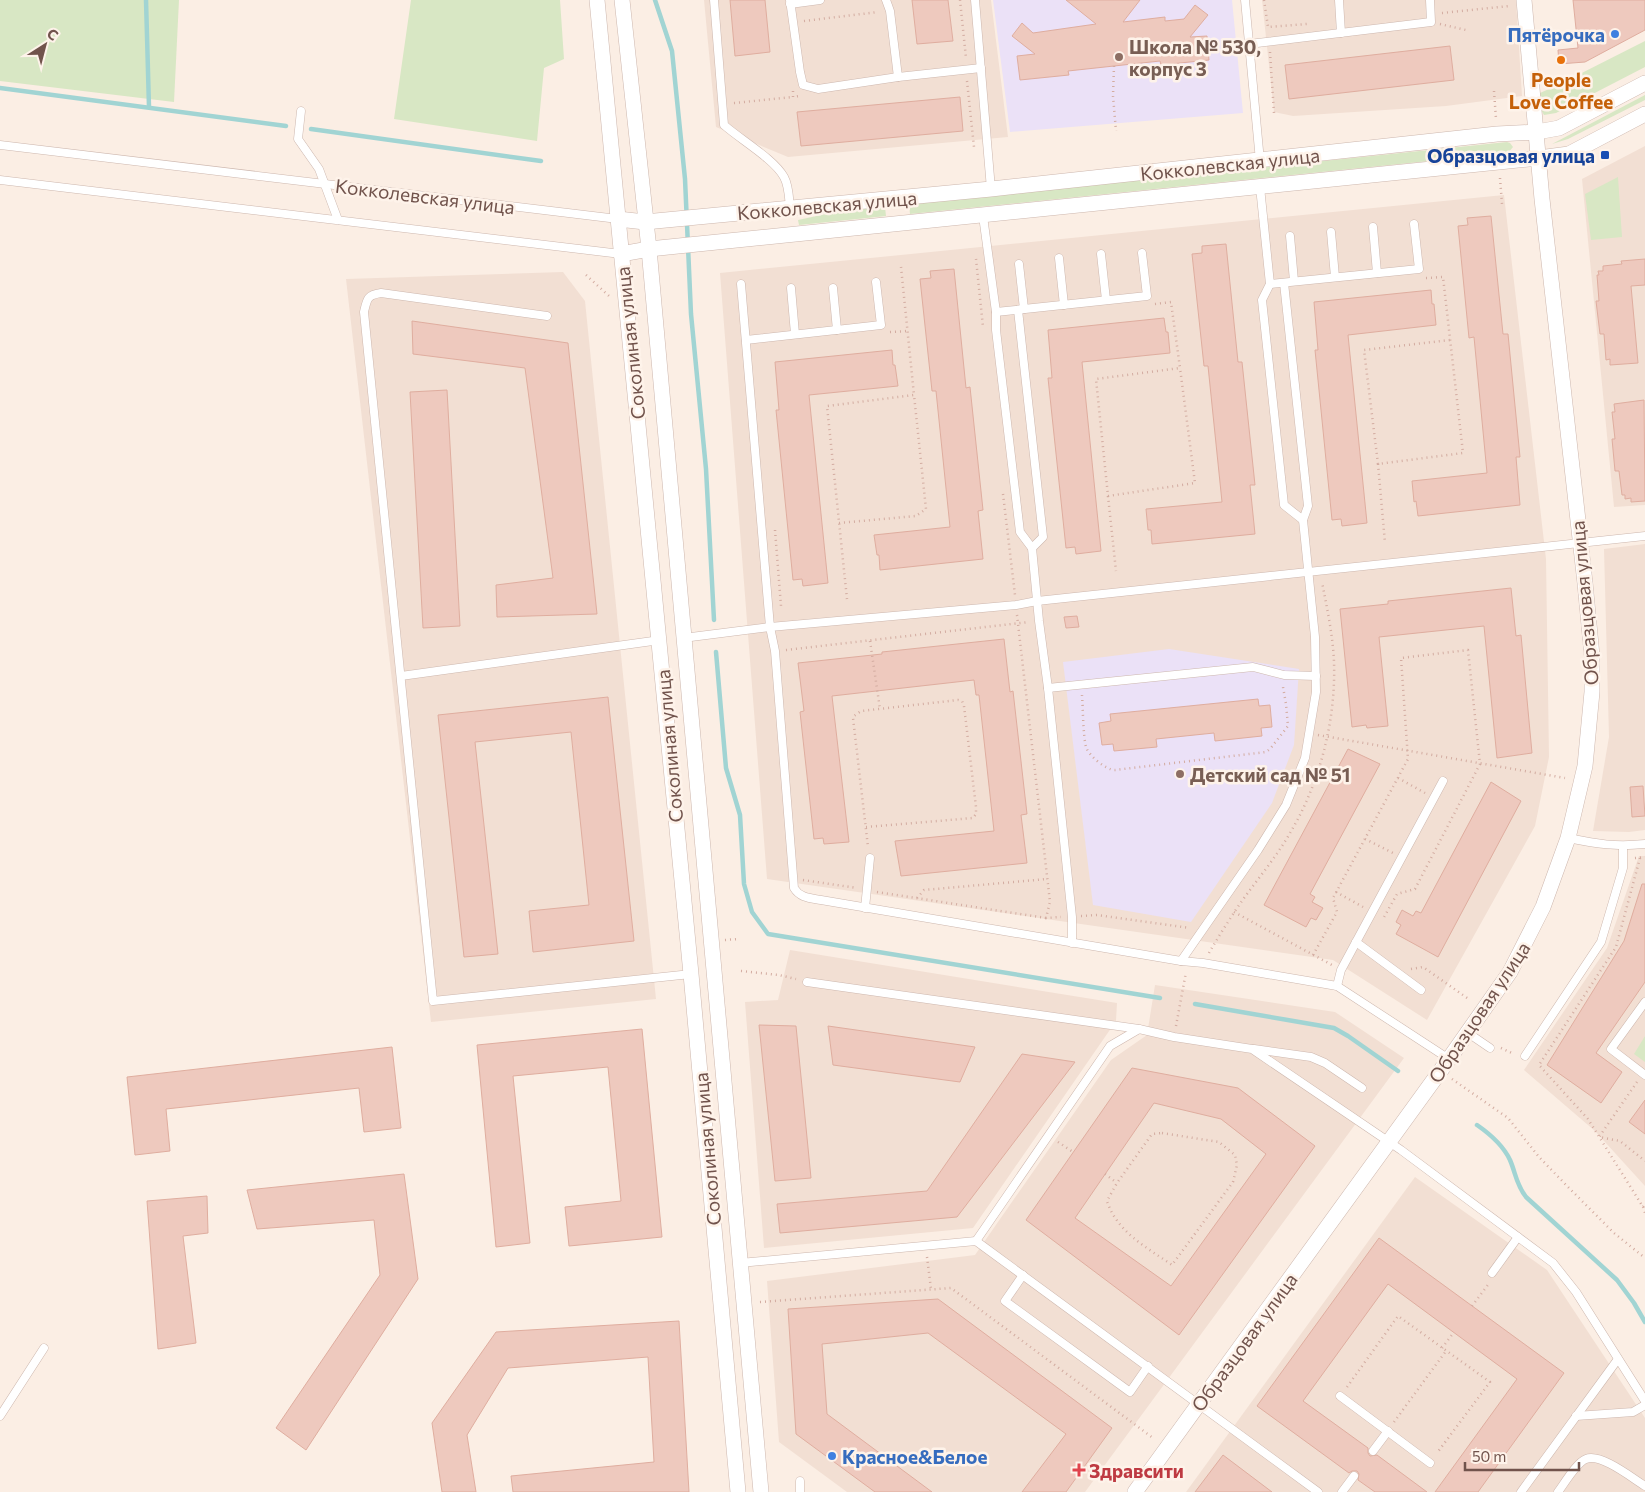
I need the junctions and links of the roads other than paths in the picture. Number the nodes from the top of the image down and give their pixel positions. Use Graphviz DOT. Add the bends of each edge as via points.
graph roads {
  1 [pos="597,0"];
  2 [pos="622,0"];
  3 [pos="714,0"];
  4 [pos="820,0"];
  5 [pos="886,0"];
  6 [pos="975,0"];
  7 [pos="1245,0"];
  8 [pos="1339,0"];
  9 [pos="1430,0"];
  10 [pos="790,2"];
  11 [pos="1525,2"];
  12 [pos="1341,33"];
  13 [pos="1249,44"];
  14 [pos="981,68"];
  15 [pos="898,77"];
  16 [pos="1645,83"];
  17 [pos="300,111"];
  18 [pos="1645,114"];
  19 [pos="1537,132"];
  20 [pos="0,145"];
  21 [pos="1539,158"];
  22 [pos="1260,161"];
  23 [pos="0,180"];
  24 [pos="325,184"];
  25 [pos="1260,187"];
  26 [pos="991,189"];
  27 [pos="896,198"];
  28 [pos="790,208"];
  29 [pos="983,216"];
  30 [pos="618,219"];
  31 [pos="338,220"];
  32 [pos="645,222"];
  33 [pos="1414,224"];
  34 [pos="899,225"];
  35 [pos="1373,227"];
  36 [pos="1331,232"];
  37 [pos="1290,236"];
  38 [pos="649,249"];
  39 [pos="1142,252"];
  40 [pos="621,254"];
  41 [pos="1101,254"];
  42 [pos="1059,258"];
  43 [pos="1019,264"];
  44 [pos="1377,273"];
  45 [pos="1335,277"];
  46 [pos="876,282"];
  47 [pos="1294,282"];
  48 [pos="1284,283"];
  49 [pos="741,284"];
  50 [pos="1270,284"];
  51 [pos="790,288"];
  52 [pos="833,288"];
  53 [pos="1106,300"];
  54 [pos="1064,305"];
  55 [pos="1021,309"];
  56 [pos="996,312"];
  57 [pos="547,316"];
  58 [pos="837,330"];
  59 [pos="796,334"];
  60 [pos="746,340"];
  61 [pos="1303,520"];
  62 [pos="1645,536"];
  63 [pos="1580,544"];
  64 [pos="1032,548"];
  65 [pos="1308,573"];
  66 [pos="1037,601"];
  67 [pos="770,628"];
  68 [pos="683,638"];
  69 [pos="660,640"];
  70 [pos="402,676"];
  71 [pos="1316,676"];
  72 [pos="1048,688"];
  73 [pos="1443,781"];
  74 [pos="1568,838"];
  75 [pos="1645,844"];
  76 [pos="1623,846"];
  77 [pos="870,858"];
  78 [pos="864,908"];
  79 [pos="1356,942"];
  80 [pos="1072,943"];
  81 [pos="1184,961"];
  82 [pos="691,974"];
  83 [pos="807,982"];
  84 [pos="1337,986"];
  85 [pos="1421,990"];
  86 [pos="1645,1002"];
  87 [pos="1139,1029"];
  88 [pos="1468,1033"];
  89 [pos="1490,1048"];
  90 [pos="1252,1049"];
  91 [pos="1525,1056"];
  92 [pos="1449,1059"];
  93 [pos="1644,1074"];
  94 [pos="1362,1088"];
  95 [pos="1389,1143"];
  96 [pos="1518,1237"];
  97 [pos="976,1241"];
  98 [pos="740,1262"];
  99 [pos="717,1264"];
  100 [pos="1494,1274"];
  101 [pos="1023,1275"];
  102 [pos="44,1348"];
  103 [pos="1618,1359"];
  104 [pos="1148,1366"];
  105 [pos="1340,1396"];
  106 [pos="1645,1401"];
  107 [pos="1200,1404"];
  108 [pos="1645,1405"];
  109 [pos="0,1416"];
  110 [pos="1576,1416"];
  111 [pos="1388,1431"];
  112 [pos="1373,1452"];
  113 [pos="1430,1462"];
  114 [pos="1354,1476"];
  115 [pos="800,1480"];
  116 [pos="1645,1486"];
  117 [pos="738,1492"];
  118 [pos="760,1492"];
  119 [pos="800,1492"];
  120 [pos="1135,1492"];
  121 [pos="1318,1492"];
  122 [pos="1342,1492"];
  123 [pos="1521,1492"];
  124 [pos="1558,1492"];
  1 -- 30 [label="street, Соколиная улица"];
  2 -- 32 [label="street, Соколиная улица"];
  3 -- 28 [label="lane" via="724,125 775,165 785,177"];
  4 -- 10 [label="lane"];
  5 -- 15 [label="lane"];
  6 -- 14 [label="lane"];
  7 -- 13 [label="lane"];
  8 -- 12 [label="lane"];
  9 -- 12 [label="lane" via="1431,18"];
  10 -- 15 [label="lane" via="804,85 818,89"];
  11 -- 19 [label="street, Образцовая улица"];
  12 -- 13 [label="lane"];
  13 -- 22 [label="lane"];
  14 -- 15 [label="lane"];
  14 -- 26 [label="lane"];
  16 -- 19 [label="street, Кокколевская улица" via="1559,128"];
  17 -- 24 [label="lane" via="298,139 319,168"];
  18 -- 21 [label="street, Кокколевская улица" via="1569,154"];
  19 -- 21 [label="street, Образцовая улица"];
  19 -- 22 [label="street, Кокколевская улица"];
  20 -- 24 [label="lane, Кокколевская улица"];
  21 -- 25 [label="street, Кокколевская улица"];
  21 -- 63 [label="street, Образцовая улица"];
  22 -- 26 [label="street, Кокколевская улица"];
  23 -- 31 [label="lane, Кокколевская улица"];
  24 -- 30 [label="lane, Кокколевская улица"];
  24 -- 31 [label="lane"];
  25 -- 29 [label="street, Кокколевская улица"];
  25 -- 50 [label="lane"];
  26 -- 27 [label="street, Кокколевская улица"];
  27 -- 28 [label="street, Кокколевская улица"];
  27 -- 34 [label="street"];
  28 -- 32 [label="street, Кокколевская улица"];
  29 -- 34 [label="street, Кокколевская улица"];
  29 -- 56 [label="lane"];
  30 -- 32 [label="street, Кокколевская улица"];
  30 -- 40 [label="street, Соколиная улица"];
  31 -- 40 [label="lane, Кокколевская улица"];
  32 -- 38 [label="street, Соколиная улица"];
  33 -- 44 [label="lane" via="1419,268"];
  34 -- 38 [label="street, Кокколевская улица"];
  35 -- 44 [label="lane"];
  36 -- 45 [label="lane"];
  37 -- 47 [label="lane"];
  38 -- 40 [label="street, Кокколевская улица"];
  38 -- 68 [label="street, Соколиная улица"];
  39 -- 53 [label="lane" via="1147,296"];
  40 -- 69 [label="street, Соколиная улица"];
  41 -- 53 [label="lane"];
  42 -- 54 [label="lane"];
  43 -- 55 [label="lane"];
  44 -- 45 [label="lane"];
  45 -- 47 [label="lane"];
  46 -- 58 [label="lane" via="881,325"];
  47 -- 48 [label="lane"];
  48 -- 50 [label="lane"];
  48 -- 61 [label="lane" via="1308,506"];
  49 -- 60 [label="lane"];
  50 -- 61 [label="lane" via="1262,300 1284,505"];
  51 -- 59 [label="lane"];
  52 -- 58 [label="lane"];
  53 -- 54 [label="lane"];
  54 -- 55 [label="lane"];
  55 -- 56 [label="lane"];
  55 -- 64 [label="lane" via="1043,537"];
  56 -- 64 [label="lane" via="1020,532"];
  57 -- 70 [label="lane" via="380,292 366,300 364,312"];
  58 -- 59 [label="lane"];
  59 -- 60 [label="lane"];
  60 -- 67 [label="lane"];
  61 -- 65 [label="lane"];
  62 -- 63 [label="lane"];
  63 -- 65 [label="lane"];
  63 -- 74 [label="street, Образцовая улица" via="1590,629 1592,692 1585,766"];
  64 -- 66 [label="lane"];
  65 -- 66 [label="lane"];
  65 -- 71 [label="lane"];
  66 -- 67 [label="lane"];
  66 -- 72 [label="lane"];
  67 -- 68 [label="lane"];
  67 -- 78 [label="lane" via="775,651 794,888 801,896"];
  68 -- 69 [label="street"];
  68 -- 98 [label="street, Соколиная улица"];
  69 -- 70 [label="lane"];
  69 -- 82 [label="street, Соколиная улица"];
  70 -- 82 [label="lane" via="433,1001"];
  71 -- 72 [label="lane" via="1284,676 1253,667"];
  71 -- 81 [label="lane" via="1305,758 1286,805"];
  72 -- 80 [label="lane"];
  73 -- 79 [label="lane"];
  74 -- 76 [label="lane"];
  74 -- 88 [label="street, Образцовая улица" via="1526,944"];
  75 -- 76 [label="lane"];
  76 -- 91 [label="lane" via="1623,868 1601,942"];
  77 -- 78 [label="lane"];
  78 -- 80 [label="lane"];
  79 -- 84 [label="lane" via="1341,970"];
  79 -- 85 [label="lane"];
  80 -- 81 [label="lane"];
  81 -- 84 [label="lane"];
  82 -- 99 [label="street, Соколиная улица"];
  83 -- 87 [label="lane"];
  84 -- 92 [label="lane"];
  86 -- 93 [label="lane" via="1611,1049"];
  87 -- 90 [label="lane"];
  87 -- 97 [label="lane" via="1110,1046"];
  88 -- 89 [label="lane"];
  88 -- 92 [label="street, Образцовая улица"];
  90 -- 94 [label="lane" via="1311,1057 1326,1063"];
  90 -- 95 [label="lane"];
  92 -- 95 [label="street, Образцовая улица"];
  95 -- 96 [label="lane"];
  95 -- 107 [label="street, Образцовая улица"];
  96 -- 100 [label="lane"];
  96 -- 103 [label="lane" via="1553,1263 1576,1292"];
  97 -- 98 [label="lane"];
  97 -- 101 [label="lane"];
  98 -- 99 [label="street"];
  98 -- 118 [label="street, Соколиная улица"];
  99 -- 117 [label="street, Соколиная улица"];
  101 -- 104 [label="lane"];
  101 -- 104 [label="lane" via="1005,1301 1083,1358 1130,1392"];
  102 -- 109 [label="lane"];
  103 -- 106 [label="lane"];
  103 -- 110 [label="lane"];
  104 -- 107 [label="lane"];
  105 -- 111 [label="lane"];
  107 -- 120 [label="street, Образцовая улица"];
  107 -- 121 [label="lane"];
  108 -- 110 [label="lane" via="1633,1412"];
  110 -- 123 [label="lane"];
  111 -- 112 [label="lane"];
  111 -- 113 [label="lane"];
  114 -- 122 [label="lane"];
  115 -- 119 [label="lane"];
  116 -- 124 [label="lane" via="1597,1458 1586,1459 1579,1464"];
}
